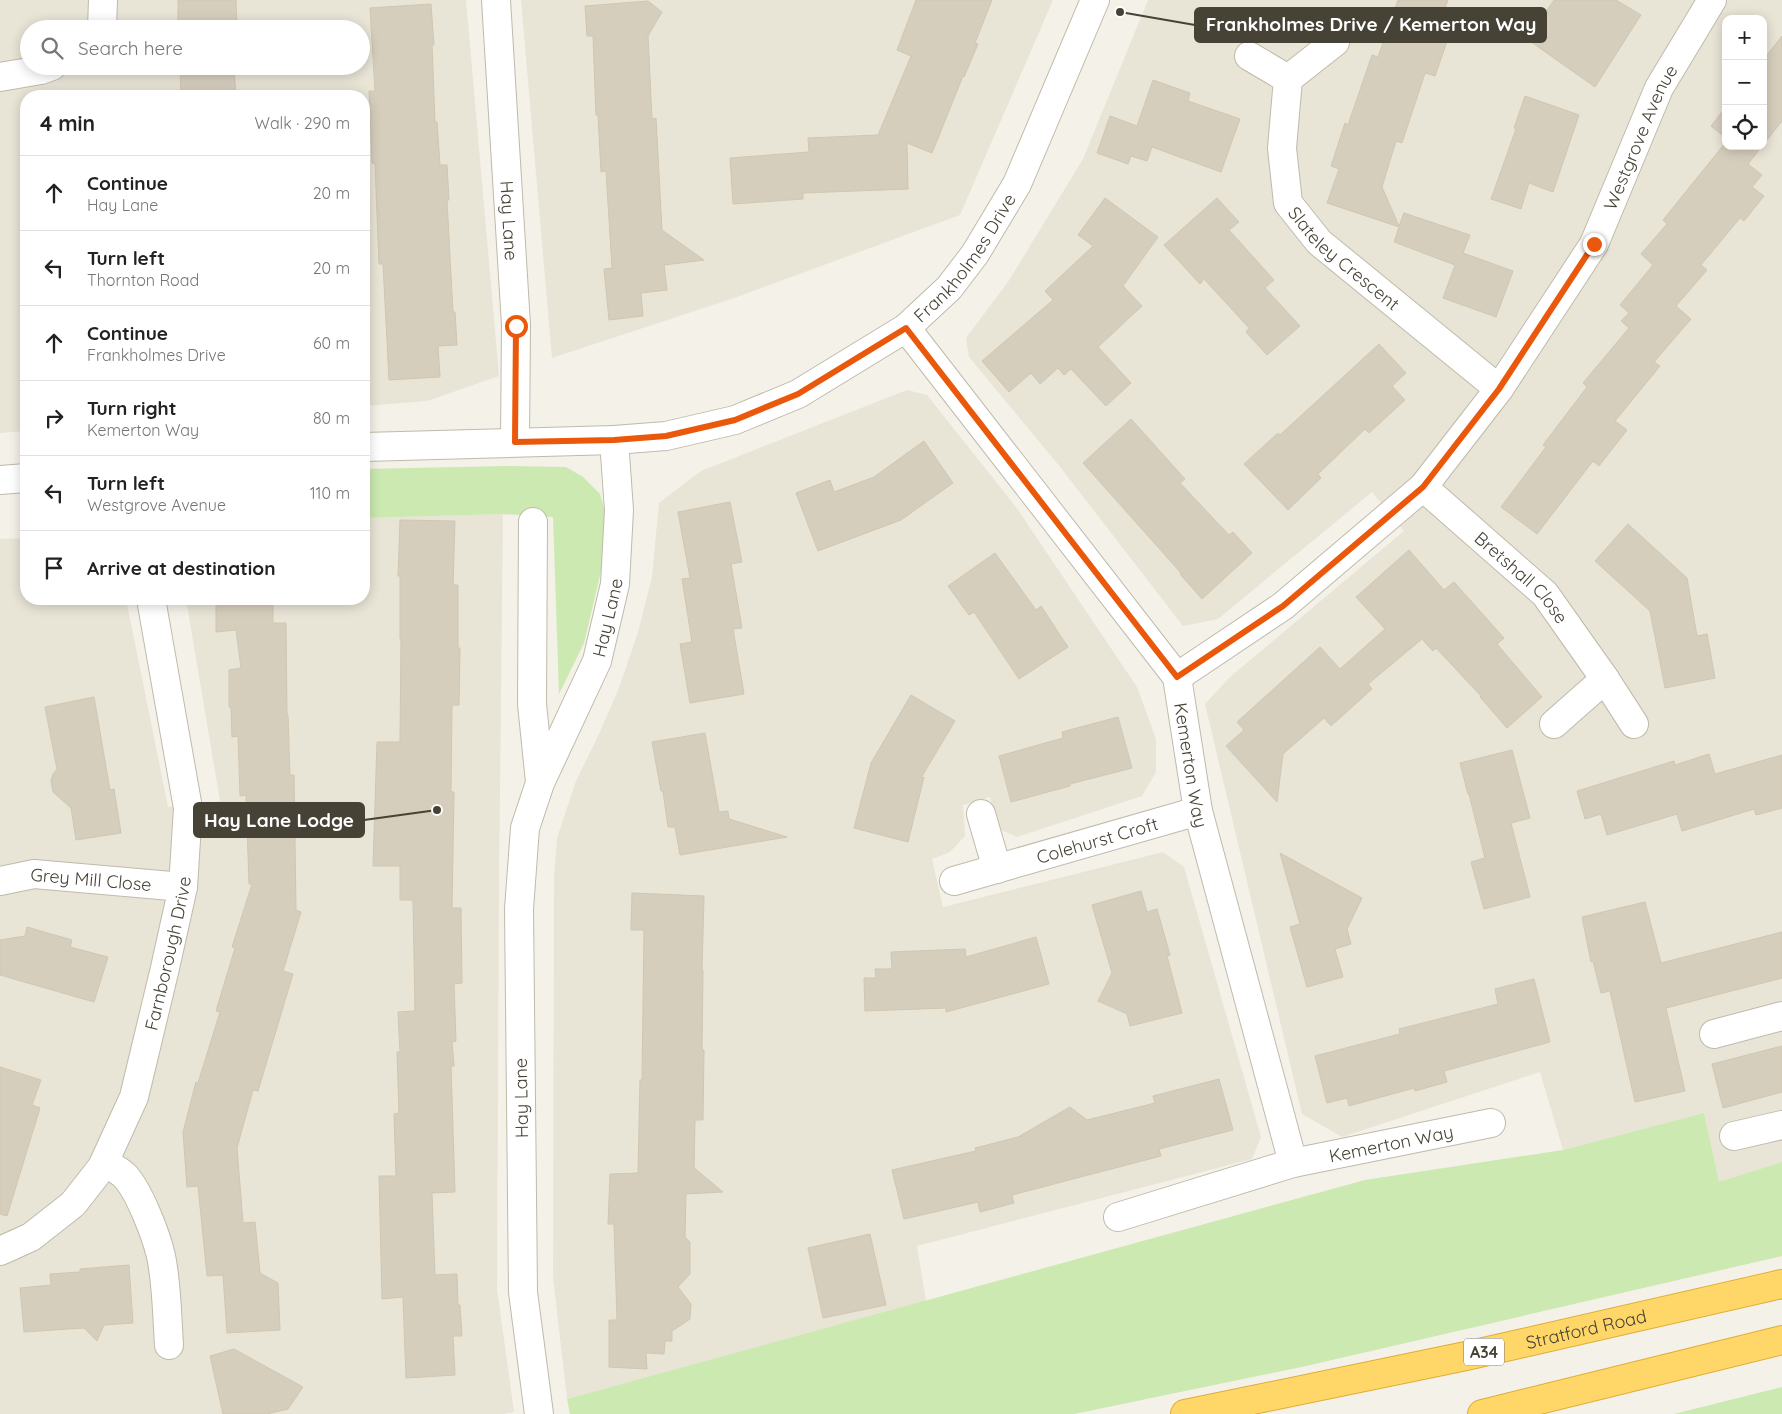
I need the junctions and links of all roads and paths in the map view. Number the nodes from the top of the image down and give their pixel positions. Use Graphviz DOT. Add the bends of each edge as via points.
graph roads {
  1 [pos="103,0"];
  2 [pos="496,0"];
  3 [pos="1094,0"];
  4 [pos="1712,0"];
  5 [pos="102,20"];
  6 [pos="1335,42"];
  7 [pos="1249,56"];
  8 [pos="20,74"];
  9 [pos="0,77"];
  10 [pos="1288,80"];
  11 [pos="906,328"];
  12 [pos="1499,389"];
  13 [pos="614,440"];
  14 [pos="515,442"];
  15 [pos="370,447"];
  16 [pos="20,478"];
  17 [pos="0,480"];
  18 [pos="1423,487"];
  19 [pos="533,522"];
  20 [pos="152,605"];
  21 [pos="1177,677"];
  22 [pos="1605,679"];
  23 [pos="1554,724"];
  24 [pos="1634,724"];
  25 [pos="540,783"];
  26 [pos="1198,811"];
  27 [pos="981,814"];
  28 [pos="997,869"];
  29 [pos="0,880"];
  30 [pos="954,881"];
  31 [pos="183,887"];
  32 [pos="1782,1016"];
  33 [pos="1714,1034"];
  34 [pos="1490,1123"];
  35 [pos="1782,1125"];
  36 [pos="1734,1136"];
  37 [pos="104,1163"];
  38 [pos="1293,1163"];
  39 [pos="1118,1217"];
  40 [pos="0,1251"];
  41 [pos="1782,1284"];
  42 [pos="1782,1340"];
  43 [pos="169,1345"];
  44 [pos="539,1414"];
  45 [pos="1185,1414"];
  46 [pos="1482,1414"];
  1 -- 5 [label="street"];
  2 -- 14 [label="street, Hay Lane" via="516,326"];
  3 -- 11 [label="street, Frankholmes Drive" via="1017,184 975,254 954,282"];
  4 -- 12 [label="street, Westgrove Avenue" via="1659,88 1594,244"];
  6 -- 10 [label="street"];
  7 -- 10 [label="street"];
  8 -- 9 [label="street"];
  10 -- 12 [label="street, Slateley Crescent" via="1282,148 1288,203 1319,242"];
  11 -- 13 [label="street, Frankholmes Drive" via="798,394 735,420 666,436"];
  11 -- 21 [label="street, Kemerton Way"];
  12 -- 18 [label="street, Westgrove Avenue"];
  13 -- 14 [label="street, Frankholmes Drive"];
  13 -- 25 [label="street, Hay Lane" via="619,510 615,584 597,661"];
  14 -- 15 [label="street, Frankholmes Drive"];
  16 -- 17 [label="street"];
  18 -- 21 [label="street, Westgrove Avenue" via="1283,606"];
  18 -- 22 [label="street, Bretshall Close" via="1545,594"];
  19 -- 25 [label="street, Hay Lane" via="532,704"];
  20 -- 31 [label="street, Farnborough Drive" via="188,808"];
  21 -- 26 [label="street, Kemerton Way"];
  22 -- 23 [label="street"];
  22 -- 24 [label="street, Bretshall Close"];
  25 -- 44 [label="street, Hay Lane" via="525,828 519,909 523,1292"];
  26 -- 28 [label="street, Colehurst Croft"];
  26 -- 38 [label="street, Kemerton Way"];
  27 -- 28 [label="street"];
  28 -- 30 [label="street, Colehurst Croft"];
  29 -- 31 [label="street, Grey Mill Close" via="34,874"];
  31 -- 37 [label="street, Farnborough Drive" via="134,1097"];
  32 -- 33 [label="street"];
  34 -- 38 [label="street, Kemerton Way"];
  35 -- 36 [label="street"];
  37 -- 40 [label="street, Farnborough Drive" via="74,1204 31,1237"];
  37 -- 43 [label="street" via="125,1176 150,1223 161,1256"];
  38 -- 39 [label="street, Kemerton Way"];
  41 -- 45 [label="highway, Stratford Road / A34" via="1466,1356"];
  42 -- 46 [label="highway"];
}
